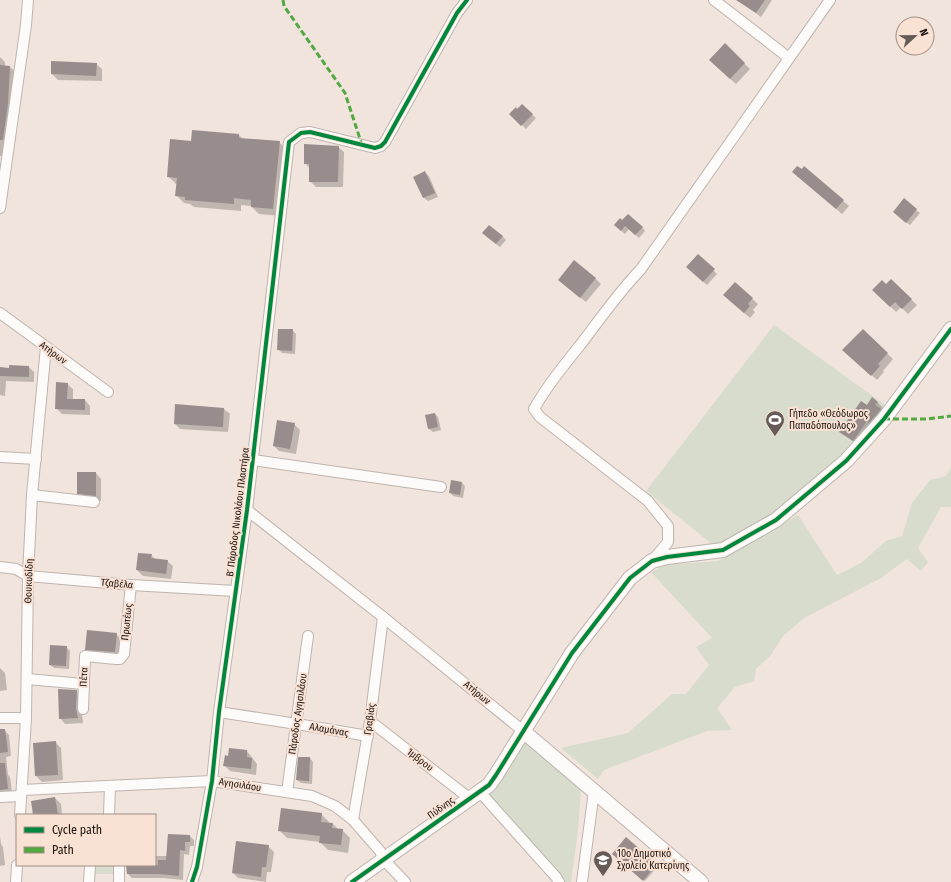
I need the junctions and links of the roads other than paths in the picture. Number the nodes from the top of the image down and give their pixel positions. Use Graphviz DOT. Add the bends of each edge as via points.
graph roads {
  1 [pos="28,0"];
  2 [pos="467,0"];
  3 [pos="714,0"];
  4 [pos="830,0"];
  5 [pos="789,58"];
  6 [pos="0,208"];
  7 [pos="0,313"];
  8 [pos="951,329"];
  9 [pos="46,347"];
  10 [pos="108,392"];
  11 [pos="0,457"];
  12 [pos="36,458"];
  13 [pos="253,460"];
  14 [pos="441,487"];
  15 [pos="32,495"];
  16 [pos="94,502"];
  17 [pos="247,510"];
  18 [pos="652,561"];
  19 [pos="0,567"];
  20 [pos="28,576"];
  21 [pos="131,585"];
  22 [pos="236,591"];
  23 [pos="383,616"];
  24 [pos="308,636"];
  25 [pos="120,658"];
  26 [pos="27,679"];
  27 [pos="83,684"];
  28 [pos="82,709"];
  29 [pos="219,712"];
  30 [pos="0,718"];
  31 [pos="26,718"];
  32 [pos="370,721"];
  33 [pos="297,724"];
  34 [pos="523,731"];
  35 [pos="368,736"];
  36 [pos="212,781"];
  37 [pos="110,786"];
  38 [pos="594,791"];
  39 [pos="287,792"];
  40 [pos="21,793"];
  41 [pos="474,795"];
  42 [pos="0,797"];
  43 [pos="20,814"];
  44 [pos="109,814"];
  45 [pos="353,820"];
  46 [pos="383,859"];
  47 [pos="17,866"];
  48 [pos="90,866"];
  49 [pos="119,866"];
  50 [pos="16,882"];
  51 [pos="90,882"];
  52 [pos="119,882"];
  53 [pos="192,882"];
  54 [pos="352,882"];
  55 [pos="405,882"];
  56 [pos="559,882"];
  57 [pos="582,882"];
  58 [pos="702,882"];
  1 -- 6 [label="street"];
  2 -- 13 [label="street, Β΄ Πάροδος Νικολάου Πλαστήρα" via="457,13 381,146 375,148 310,132 301,133 289,142"];
  3 -- 5 [label="street"];
  4 -- 5 [label="street"];
  5 -- 18 [label="street" via="641,269 541,395 534,409 540,417 648,501 668,526 668,542"];
  7 -- 9 [label="street, Ατήρων"];
  8 -- 18 [label="street" via="884,419 846,461 776,520 723,550"];
  9 -- 10 [label="street, Ατήρων"];
  9 -- 12 [label="street, Θουκυδίδη"];
  11 -- 12 [label="street"];
  12 -- 15 [label="street, Θουκυδίδη"];
  13 -- 14 [label="street"];
  13 -- 17 [label="street, Β΄ Πάροδος Νικολάου Πλαστήρα"];
  15 -- 16 [label="street"];
  15 -- 20 [label="street, Θουκυδίδη"];
  17 -- 22 [label="street, Β΄ Πάροδος Νικολάου Πλαστήρα"];
  17 -- 23 [label="street, Ατήρων"];
  18 -- 34 [label="street, Πύδνης" via="630,578 572,653"];
  19 -- 20 [label="street, Τζαβέλα" via="16,569"];
  20 -- 21 [label="street, Τζαβέλα"];
  20 -- 26 [label="street, Θουκυδίδη"];
  21 -- 22 [label="street, Τζαβέλα"];
  21 -- 25 [label="street, Πρωτέως" via="124,654"];
  22 -- 29 [label="street, Β΄ Πάροδος Νικολάου Πλαστήρα"];
  23 -- 32 [label="street, Γραβιάς"];
  23 -- 34 [label="street, Ατήρων"];
  24 -- 33 [label="street, Πάροδος Αγησιλάου"];
  25 -- 27 [label="street, Πέτα" via="85,656"];
  26 -- 27 [label="street"];
  26 -- 31 [label="street, Θουκυδίδη"];
  27 -- 28 [label="street, Πέτα"];
  29 -- 33 [label="street, Αλαμάνας"];
  29 -- 36 [label="street, Β΄ Πάροδος Νικολάου Πλαστήρα"];
  30 -- 31 [label="street"];
  31 -- 40 [label="street, Θουκυδίδη"];
  32 -- 35 [label="street, Γραβιάς"];
  32 -- 41 [label="street, Ίμβρου"];
  33 -- 35 [label="street, Αλαμάνας"];
  33 -- 39 [label="street, Πάροδος Αγησιλάου"];
  34 -- 38 [label="street, Ατήρων"];
  34 -- 41 [label="street, Πύδνης" via="496,775 488,785"];
  35 -- 45 [label="street, Γραβιάς"];
  36 -- 37 [label="street, Αγησιλάου"];
  36 -- 39 [label="street, Αγησιλάου"];
  36 -- 53 [label="street, Β΄ Πάροδος Νικολάου Πλαστήρα"];
  37 -- 40 [label="street, Αγησιλάου"];
  37 -- 44 [label="street"];
  38 -- 57 [label="street"];
  38 -- 58 [label="street, Ατήρων"];
  39 -- 45 [label="street, Αγησιλάου" via="324,800"];
  40 -- 42 [label="street, Αγησιλάου"];
  40 -- 43 [label="street, Θουκυδίδη"];
  41 -- 46 [label="street, Πύδνης"];
  41 -- 56 [label="street, Ίμβρου"];
  45 -- 46 [label="street, Αγησιλάου"];
  46 -- 54 [label="street, Πύδνης"];
  46 -- 55 [label="street, Αγησιλάου"];
  47 -- 50 [label="street"];
  48 -- 51 [label="street"];
  49 -- 52 [label="street"];
}
